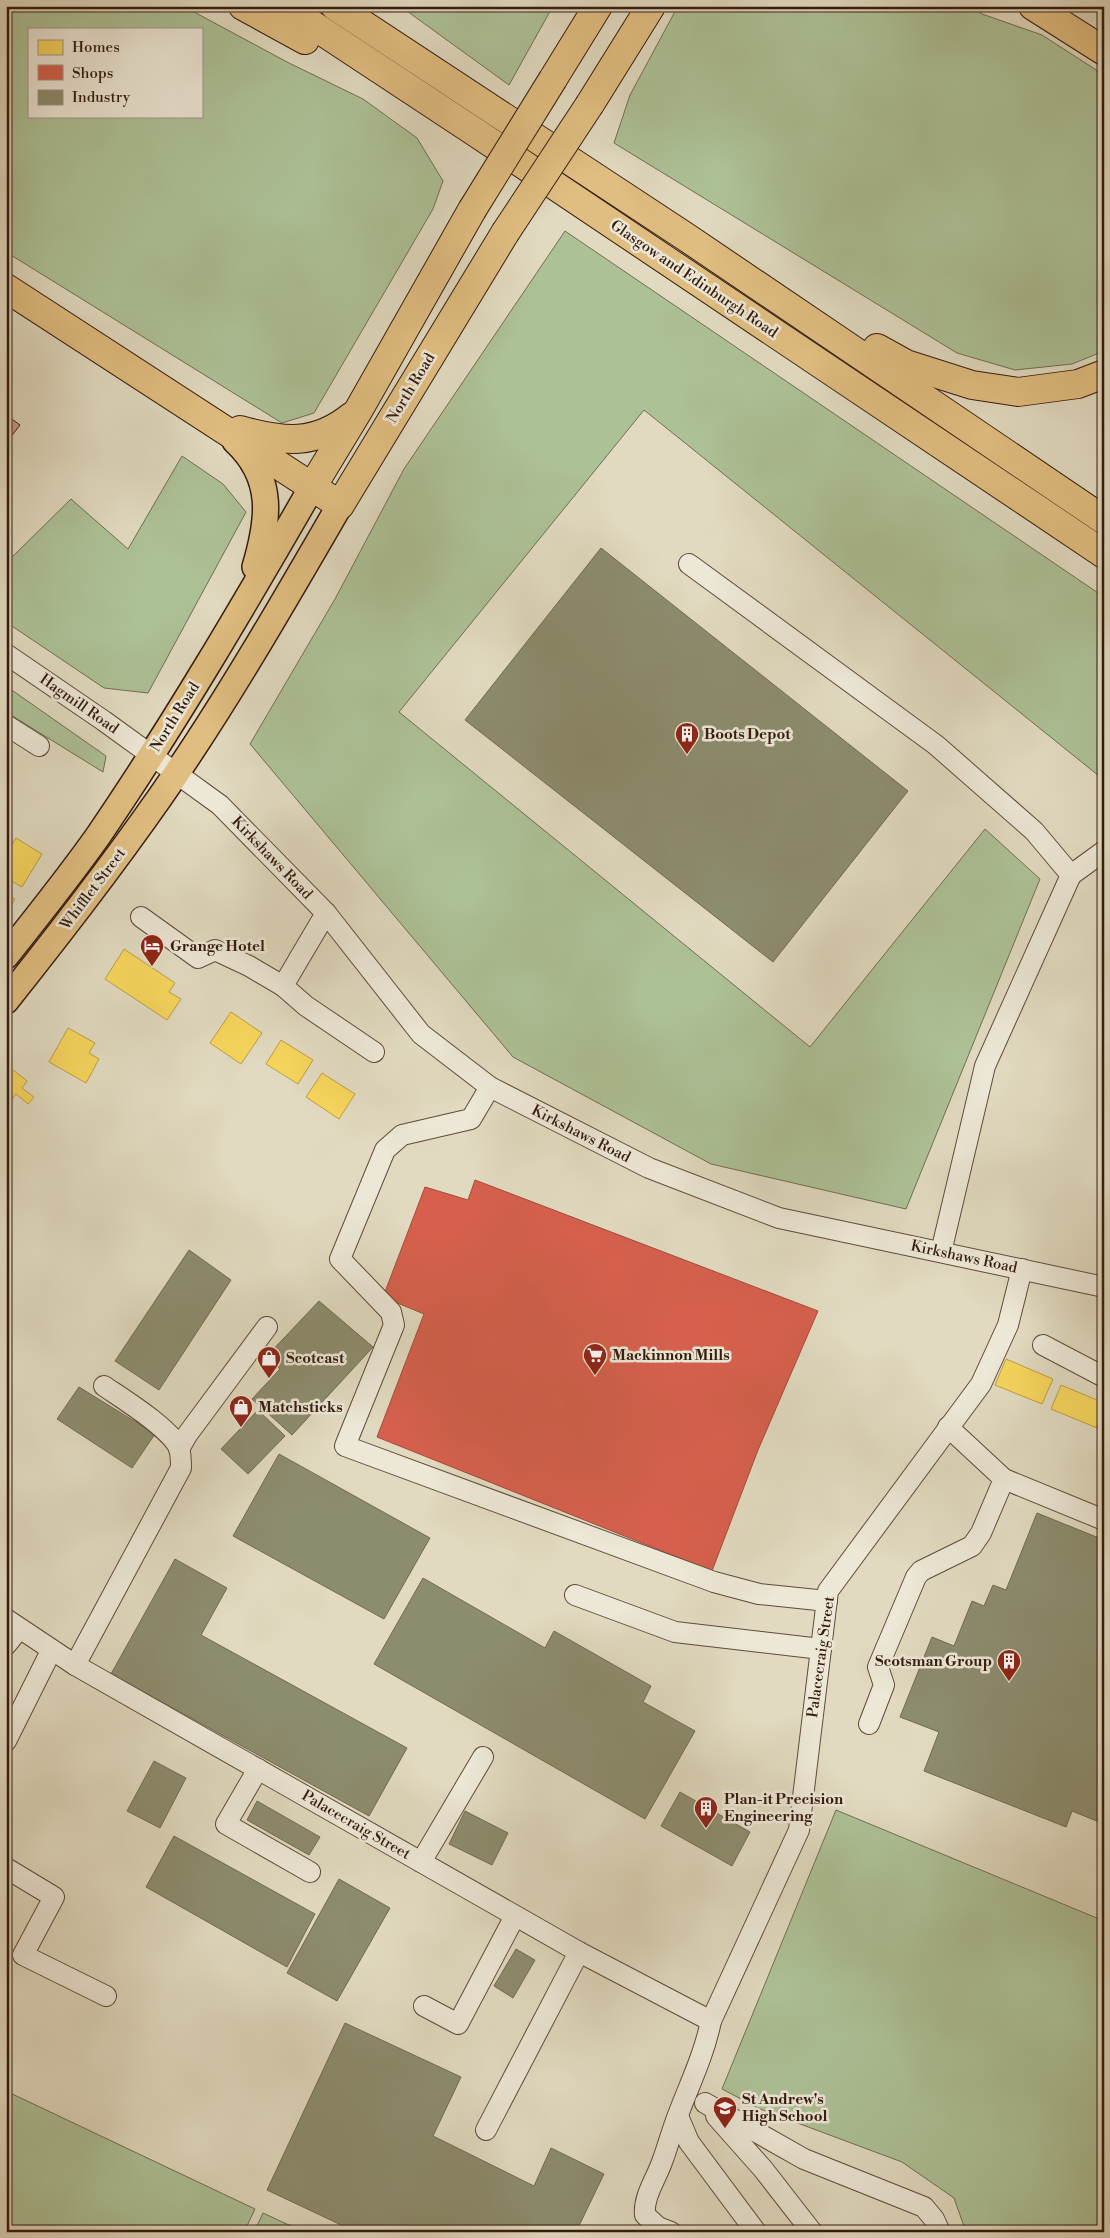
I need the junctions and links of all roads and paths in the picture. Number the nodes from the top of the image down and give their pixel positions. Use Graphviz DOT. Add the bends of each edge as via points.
graph roads {
  1 [pos="243,6"];
  2 [pos="284,6"];
  3 [pos="334,6"];
  4 [pos="598,6"];
  5 [pos="651,6"];
  6 [pos="1033,6"];
  7 [pos="1104,51"];
  8 [pos="478,134"];
  9 [pos="686,236"];
  10 [pos="6,288"];
  11 [pos="1104,374"];
  12 [pos="358,411"];
  13 [pos="217,424"];
  14 [pos="312,487"];
  15 [pos="340,506"];
  16 [pos="1104,520"];
  17 [pos="1104,554"];
  18 [pos="689,564"];
  19 [pos="244,606"];
  20 [pos="6,654"];
  21 [pos="6,725"];
  22 [pos="39,746"];
  23 [pos="150,756"];
  24 [pos="176,774"];
  25 [pos="1104,851"];
  26 [pos="1071,875"];
  27 [pos="326,913"];
  28 [pos="141,917"];
  29 [pos="6,956"];
  30 [pos="284,986"];
  31 [pos="6,1002"];
  32 [pos="374,1052"];
  33 [pos="490,1087"];
  34 [pos="941,1252"];
  35 [pos="1022,1269"];
  36 [pos="1104,1287"];
  37 [pos="267,1327"];
  38 [pos="1043,1345"];
  39 [pos="1104,1377"];
  40 [pos="104,1386"];
  41 [pos="948,1427"];
  42 [pos="179,1449"];
  43 [pos="1004,1479"];
  44 [pos="1104,1520"];
  45 [pos="575,1595"];
  46 [pos="827,1601"];
  47 [pos="12,1624"];
  48 [pos="6,1645"];
  49 [pos="821,1649"];
  50 [pos="51,1651"];
  51 [pos="75,1665"];
  52 [pos="869,1724"];
  53 [pos="6,1741"];
  54 [pos="483,1757"];
  55 [pos="258,1769"];
  56 [pos="421,1862"];
  57 [pos="6,1868"];
  58 [pos="310,1872"];
  59 [pos="515,1916"];
  60 [pos="579,1952"];
  61 [pos="106,1996"];
  62 [pos="424,2006"];
  63 [pos="711,2022"];
  64 [pos="695,2076"];
  65 [pos="705,2102"];
  66 [pos="678,2116"];
  67 [pos="486,2130"];
  68 [pos="671,2232"];
  69 [pos="756,2232"];
  70 [pos="812,2232"];
  71 [pos="940,2232"];
  1 -- 8 [label="highway"];
  2 -- 8 [label="highway, Glasgow and Edinburgh Road"];
  3 -- 9 [label="highway, Glasgow and Edinburgh Road"];
  4 -- 12 [label="highway, North Road, bridge" via="472,210"];
  5 -- 15 [label="highway, North Road, bridge" via="505,233"];
  6 -- 7 [label="highway"];
  8 -- 17 [label="highway, Glasgow and Edinburgh Road"];
  9 -- 11 [label="highway" via="906,364 972,385 1018,392 1078,384"];
  9 -- 16 [label="highway, Glasgow and Edinburgh Road"];
  10 -- 13 [label="highway"];
  12 -- 13 [label="highway" via="323,434 298,439 272,439"];
  12 -- 14 [label="highway, North Road"];
  13 -- 14 [label="highway"];
  13 -- 19 [label="main road" via="251,458 266,496 263,540"];
  14 -- 15 [label="highway"];
  14 -- 19 [label="main road, North Road"];
  15 -- 24 [label="main road, North Road" via="224,701"];
  18 -- 26 [label="street" via="936,745 1034,831"];
  19 -- 23 [label="main road, North Road"];
  20 -- 23 [label="street, Hagmill Road" via="104,720"];
  21 -- 22 [label="street"];
  23 -- 24 [label="street, Hagmill Road"];
  23 -- 29 [label="main road, Whifflet Street" via="84,854"];
  24 -- 27 [label="street, Kirkshaws Road" via="220,805"];
  24 -- 31 [label="main road, Whifflet Street" via="98,885"];
  25 -- 26 [label="street"];
  26 -- 34 [label="street" via="985,1066"];
  27 -- 30 [label="street"];
  27 -- 33 [label="street, Kirkshaws Road" via="421,1034"];
  28 -- 30 [label="street" via="198,958 214,950"];
  30 -- 32 [label="street" via="306,1006"];
  33 -- 34 [label="street, Kirkshaws Road" via="649,1168 779,1218"];
  33 -- 46 [label="street" via="471,1119 402,1134 385,1150 340,1259 391,1312 394,1325 345,1446 714,1582 759,1594"];
  34 -- 35 [label="street, Kirkshaws Road"];
  35 -- 36 [label="street, Kirkshaws Road"];
  35 -- 41 [label="street, Palacecraig Street" via="1008,1325 981,1384"];
  37 -- 42 [label="street"];
  38 -- 39 [label="street"];
  40 -- 42 [label="street" via="149,1418 169,1435"];
  41 -- 43 [label="street"];
  41 -- 46 [label="street, Palacecraig Street" via="828,1590"];
  42 -- 51 [label="street" via="181,1468"];
  43 -- 44 [label="street"];
  43 -- 52 [label="street" via="982,1533 972,1546 921,1571 916,1577 878,1667 884,1685"];
  45 -- 49 [label="street" via="675,1632"];
  46 -- 49 [label="street, Palacecraig Street"];
  47 -- 48 [label="street"];
  47 -- 50 [label="street, Palacecraig Street"];
  49 -- 63 [label="street, Palacecraig Street" via="799,1830"];
  50 -- 51 [label="street, Palacecraig Street"];
  50 -- 53 [label="street"];
  51 -- 55 [label="street, Palacecraig Street"];
  54 -- 56 [label="street"];
  55 -- 56 [label="street, Palacecraig Street"];
  55 -- 58 [label="street" via="226,1824"];
  56 -- 59 [label="street, Palacecraig Street"];
  57 -- 61 [label="street" via="54,1897 23,1955"];
  59 -- 60 [label="street, Palacecraig Street"];
  59 -- 62 [label="street" via="458,2024"];
  60 -- 63 [label="street, Palacecraig Street"];
  60 -- 67 [label="street"];
  63 -- 64 [label="street, Palacecraig Street"];
  64 -- 65 [label="street"];
  64 -- 66 [label="street, Palacecraig Street"];
  65 -- 70 [label="street"];
  65 -- 71 [label="street" via="804,2159 924,2207"];
  66 -- 68 [label="street, Palacecraig Street" via="644,2205 645,2216 658,2227"];
  66 -- 69 [label="street" via="689,2142"];
}
